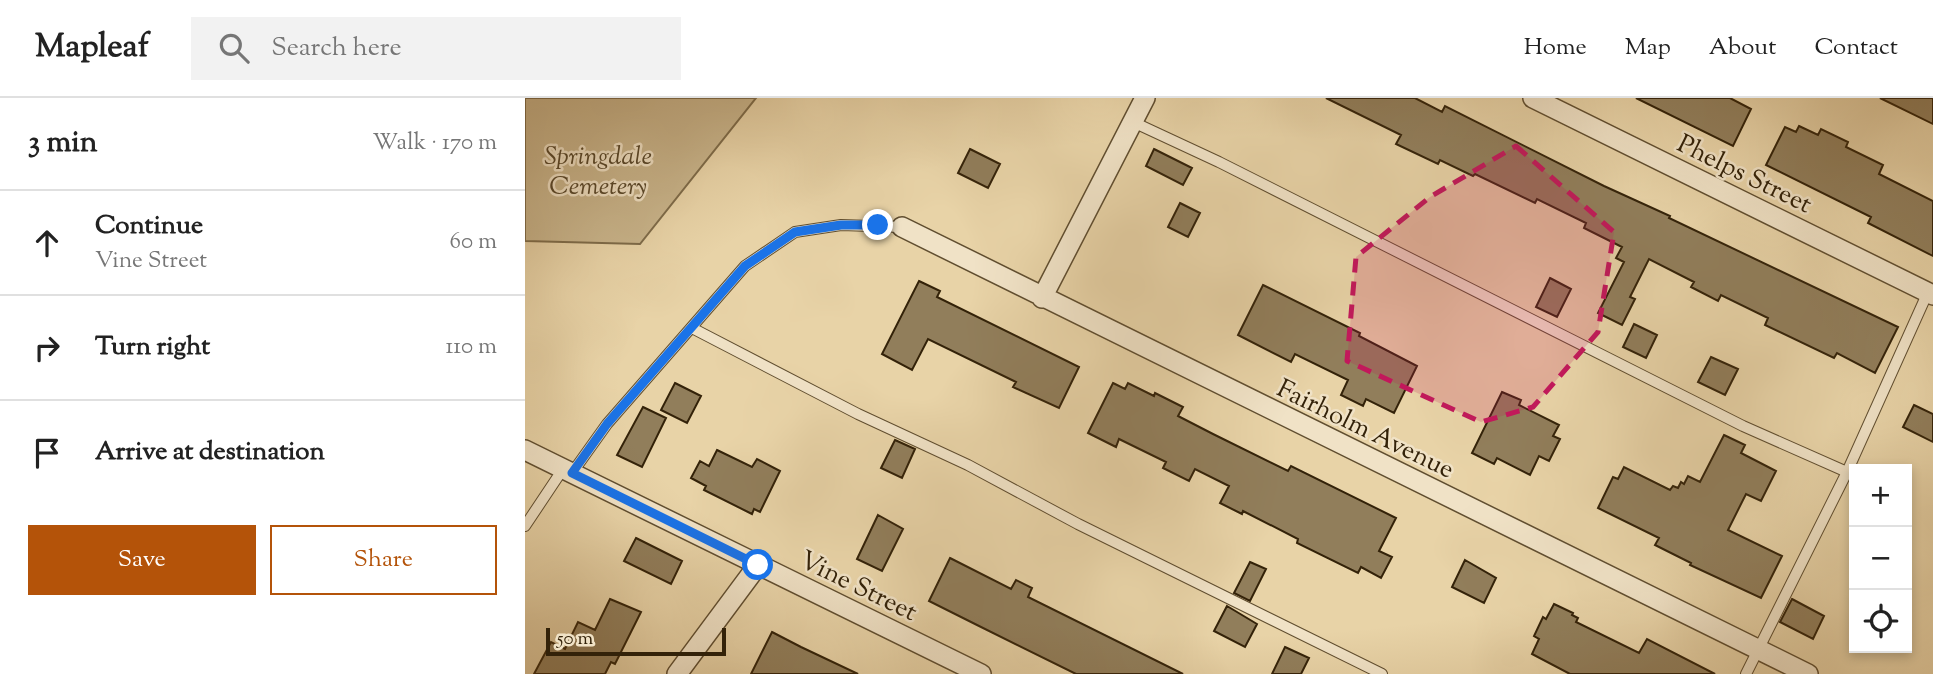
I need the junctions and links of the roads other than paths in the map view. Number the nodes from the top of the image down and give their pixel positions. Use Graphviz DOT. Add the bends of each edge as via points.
graph roads {
  1 [pos="1145,98"];
  2 [pos="1533,98"];
  3 [pos="1133,122"];
  4 [pos="902,227"];
  5 [pos="1931,294"];
  6 [pos="1042,298"];
  7 [pos="692,328"];
  8 [pos="525,450"];
  9 [pos="568,471"];
  10 [pos="1847,472"];
  11 [pos="525,526"];
  12 [pos="758,565"];
  13 [pos="1758,649"];
  14 [pos="677,674"];
  15 [pos="981,674"];
  16 [pos="1383,674"];
  17 [pos="1746,674"];
  18 [pos="1808,674"];
  1 -- 3 [label="street"];
  2 -- 5 [label="street, Phelps Street"];
  3 -- 6 [label="street"];
  3 -- 10 [label="lane" via="1743,426"];
  4 -- 6 [label="street, Fairholm Avenue"];
  4 -- 7 [label="lane" via="841,225 795,232 745,266"];
  5 -- 10 [label="lane"];
  6 -- 13 [label="street, Fairholm Avenue"];
  7 -- 9 [label="lane"];
  7 -- 16 [label="lane"];
  8 -- 9 [label="street, Vine Street"];
  9 -- 11 [label="lane"];
  9 -- 12 [label="street, Vine Street"];
  10 -- 13 [label="lane"];
  12 -- 14 [label="street"];
  12 -- 15 [label="street, Vine Street"];
  13 -- 17 [label="lane"];
  13 -- 18 [label="street, Fairholm Avenue"];
}
